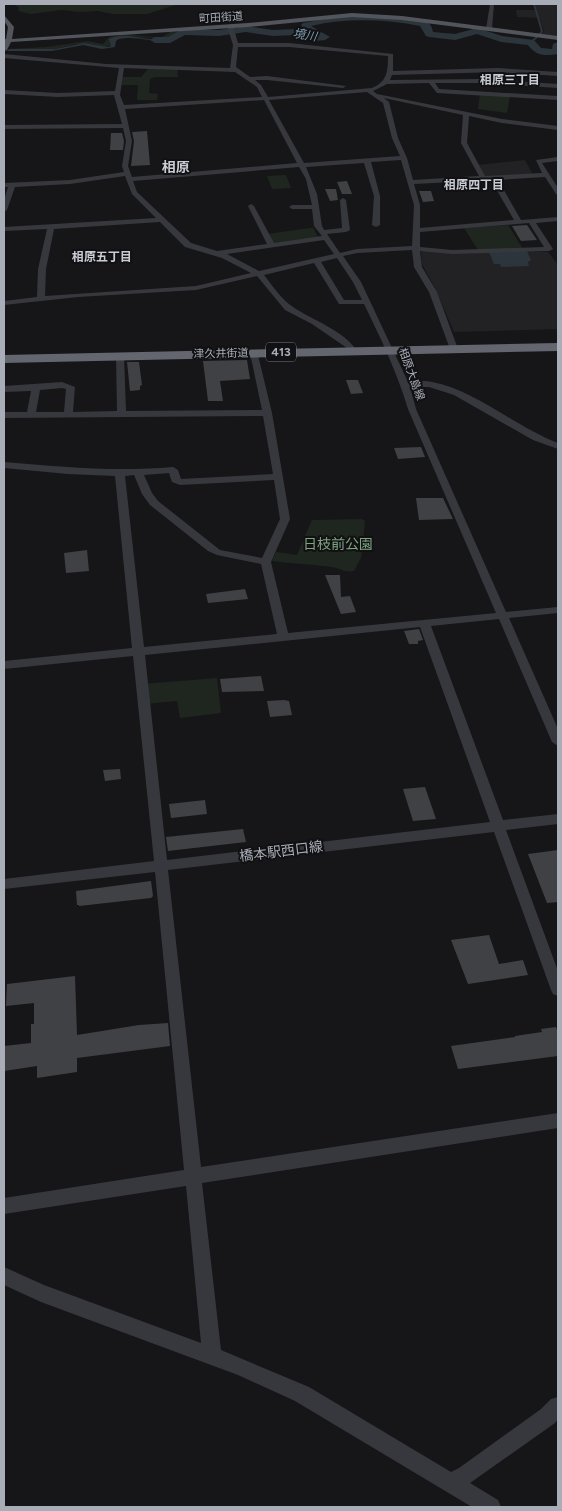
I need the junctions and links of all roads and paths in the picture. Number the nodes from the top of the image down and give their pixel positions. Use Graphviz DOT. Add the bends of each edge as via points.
graph roads {
  1 [pos="492,4"];
  2 [pos="4,17"];
  3 [pos="231,29"];
  4 [pos="489,29"];
  5 [pos="558,38"];
  6 [pos="236,45"];
  7 [pos="6,46"];
  8 [pos="4,56"];
  9 [pos="122,66"];
  10 [pos="235,70"];
  11 [pos="482,70"];
  12 [pos="392,73"];
  13 [pos="558,74"];
  14 [pos="251,79"];
  15 [pos="430,81"];
  16 [pos="480,81"];
  17 [pos="386,82"];
  18 [pos="558,86"];
  19 [pos="370,91"];
  20 [pos="4,92"];
  21 [pos="117,93"];
  22 [pos="479,93"];
  23 [pos="378,95"];
  24 [pos="267,97"];
  25 [pos="558,98"];
  26 [pos="477,101"];
  27 [pos="122,107"];
  28 [pos="476,109"];
  29 [pos="466,114"];
  30 [pos="544,119"];
  31 [pos="552,119"];
  32 [pos="125,126"];
  33 [pos="548,127"];
  34 [pos="4,128"];
  35 [pos="558,128"];
  36 [pos="404,158"];
  37 [pos="558,159"];
  38 [pos="367,161"];
  39 [pos="302,165"];
  40 [pos="547,175"];
  41 [pos="128,176"];
  42 [pos="494,177"];
  43 [pos="482,178"];
  44 [pos="410,182"];
  45 [pos="12,185"];
  46 [pos="4,186"];
  47 [pos="558,193"];
  48 [pos="343,200"];
  49 [pos="251,206"];
  50 [pos="292,207"];
  51 [pos="315,208"];
  52 [pos="4,210"];
  53 [pos="558,219"];
  54 [pos="162,220"];
  55 [pos="531,221"];
  56 [pos="519,222"];
  57 [pos="376,225"];
  58 [pos="51,227"];
  59 [pos="4,229"];
  60 [pos="417,230"];
  61 [pos="324,235"];
  62 [pos="272,246"];
  63 [pos="416,249"];
  64 [pos="219,253"];
  65 [pos="338,255"];
  66 [pos="316,260"];
  67 [pos="260,275"];
  68 [pos="41,298"];
  69 [pos="367,302"];
  70 [pos="4,303"];
  71 [pos="558,347"];
  72 [pos="454,349"];
  73 [pos="390,350"];
  74 [pos="353,351"];
  75 [pos="254,353"];
  76 [pos="120,356"];
  77 [pos="4,359"];
  78 [pos="405,385"];
  79 [pos="36,388"];
  80 [pos="4,389"];
  81 [pos="267,413"];
  82 [pos="68,414"];
  83 [pos="122,414"];
  84 [pos="4,415"];
  85 [pos="31,415"];
  86 [pos="558,446"];
  87 [pos="4,465"];
  88 [pos="138,473"];
  89 [pos="120,474"];
  90 [pos="278,477"];
  91 [pos="266,562"];
  92 [pos="558,610"];
  93 [pos="503,616"];
  94 [pos="424,623"];
  95 [pos="283,637"];
  96 [pos="138,652"];
  97 [pos="4,665"];
  98 [pos="558,742"];
  99 [pos="558,819"];
  100 [pos="498,826"];
  101 [pos="160,865"];
  102 [pos="4,884"];
  103 [pos="558,990"];
  104 [pos="558,1120"];
  105 [pos="193,1176"];
  106 [pos="4,1206"];
  107 [pos="4,1276"];
  108 [pos="212,1358"];
  109 [pos="558,1406"];
  110 [pos="451,1482"];
  111 [pos="491,1507"];
  1 -- 4 [label="street"];
  2 -- 7 [label="main road" via="10,24"];
  3 -- 4 [label="main road, 町田街道" via="328,16 364,15"];
  3 -- 6 [label="street"];
  3 -- 7 [label="main road, 町田街道"];
  4 -- 5 [label="main road, 町田街道"];
  6 -- 10 [label="street"];
  6 -- 12 [label="street" via="289,45 392,55"];
  8 -- 9 [label="street"];
  9 -- 10 [label="street"];
  9 -- 21 [label="street"];
  10 -- 14 [label="street, 相原大島線"];
  11 -- 12 [label="street"];
  11 -- 13 [label="street"];
  11 -- 16 [label="street"];
  12 -- 17 [label="street"];
  14 -- 19 [label="street" via="267,78"];
  14 -- 24 [label="street, 相原大島線"];
  15 -- 16 [label="street"];
  15 -- 17 [label="street"];
  15 -- 22 [label="street" via="437,91"];
  16 -- 18 [label="street"];
  16 -- 22 [label="street"];
  17 -- 19 [label="street"];
  19 -- 23 [label="street"];
  19 -- 24 [label="street"];
  20 -- 21 [label="street"];
  21 -- 27 [label="street"];
  22 -- 25 [label="street"];
  22 -- 26 [label="street"];
  23 -- 29 [label="street"];
  23 -- 36 [label="street" via="386,102"];
  24 -- 27 [label="street"];
  24 -- 39 [label="street, 相原大島線"];
  27 -- 32 [label="street"];
  28 -- 30 [label="street"];
  29 -- 33 [label="street"];
  29 -- 43 [label="street" via="464,143"];
  31 -- 33 [label="street"];
  32 -- 34 [label="street"];
  32 -- 41 [label="street" via="129,142 125,161"];
  33 -- 35 [label="street"];
  36 -- 38 [label="street"];
  36 -- 44 [label="street"];
  37 -- 40 [label="street" via="538,160"];
  38 -- 39 [label="street"];
  38 -- 57 [label="street" via="377,196"];
  39 -- 41 [label="street" via="160,178"];
  39 -- 51 [label="street, 相原大島線" via="312,189"];
  40 -- 42 [label="street"];
  40 -- 47 [label="street"];
  41 -- 45 [label="street"];
  41 -- 54 [label="street" via="134,193"];
  42 -- 43 [label="street"];
  42 -- 56 [label="street"];
  43 -- 44 [label="street"];
  44 -- 60 [label="street" via="417,205"];
  45 -- 46 [label="street"];
  45 -- 52 [label="street"];
  48 -- 61 [label="street" via="346,230"];
  49 -- 62 [label="street"];
  50 -- 51 [label="street"];
  51 -- 61 [label="street, 相原大島線" via="317,222"];
  53 -- 55 [label="street"];
  54 -- 58 [label="street"];
  54 -- 64 [label="street" via="188,245"];
  55 -- 56 [label="street"];
  55 -- 63 [label="street" via="549,249 452,252"];
  56 -- 60 [label="street"];
  58 -- 59 [label="street"];
  58 -- 68 [label="street" via="42,269"];
  60 -- 63 [label="street"];
  61 -- 62 [label="street"];
  61 -- 65 [label="street, 相原大島線"];
  62 -- 64 [label="street"];
  63 -- 65 [label="street" via="357,251"];
  63 -- 72 [label="street" via="418,267 433,292"];
  64 -- 67 [label="street"];
  65 -- 66 [label="street"];
  65 -- 69 [label="street, 相原大島線"];
  66 -- 67 [label="street"];
  66 -- 69 [label="street" via="342,302"];
  67 -- 68 [label="street" via="196,288"];
  67 -- 74 [label="street" via="288,308 315,322"];
  68 -- 70 [label="street"];
  69 -- 73 [label="street, 相原大島線"];
  71 -- 72 [label="highway, 津久井街道 / 413"];
  72 -- 73 [label="highway, 津久井街道 / 413"];
  73 -- 74 [label="highway, 津久井街道 / 413"];
  73 -- 78 [label="street, 相原大島線"];
  74 -- 75 [label="highway, 津久井街道 / 413"];
  75 -- 76 [label="highway, 津久井街道 / 413"];
  75 -- 81 [label="street"];
  76 -- 77 [label="highway, 津久井街道 / 413"];
  76 -- 83 [label="street"];
  78 -- 86 [label="street" via="430,384 450,391 536,438"];
  78 -- 93 [label="street, 相原大島線" via="412,409"];
  79 -- 80 [label="street"];
  79 -- 82 [label="street" via="71,387"];
  79 -- 85 [label="street"];
  81 -- 83 [label="street"];
  81 -- 90 [label="street"];
  82 -- 83 [label="street"];
  82 -- 85 [label="street"];
  84 -- 85 [label="street"];
  87 -- 89 [label="street"];
  88 -- 89 [label="street"];
  88 -- 90 [label="street" via="173,470 175,480 180,482"];
  88 -- 91 [label="street" via="154,502 212,549"];
  89 -- 96 [label="street"];
  90 -- 91 [label="street" via="285,519"];
  91 -- 95 [label="street"];
  92 -- 93 [label="street"];
  93 -- 94 [label="street"];
  93 -- 98 [label="street, 相原大島線"];
  94 -- 95 [label="street"];
  94 -- 100 [label="street"];
  95 -- 96 [label="street"];
  96 -- 97 [label="street"];
  96 -- 101 [label="street"];
  99 -- 100 [label="street, 橋本駅西口線"];
  100 -- 101 [label="street, 橋本駅西口線"];
  100 -- 103 [label="street"];
  101 -- 102 [label="street, 橋本駅西口線"];
  101 -- 105 [label="street"];
  104 -- 105 [label="street"];
  105 -- 106 [label="street"];
  105 -- 108 [label="street"];
  107 -- 108 [label="street"];
  108 -- 110 [label="street" via="302,1394"];
  109 -- 110 [label="street" via="466,1475"];
  110 -- 111 [label="street"];
}
